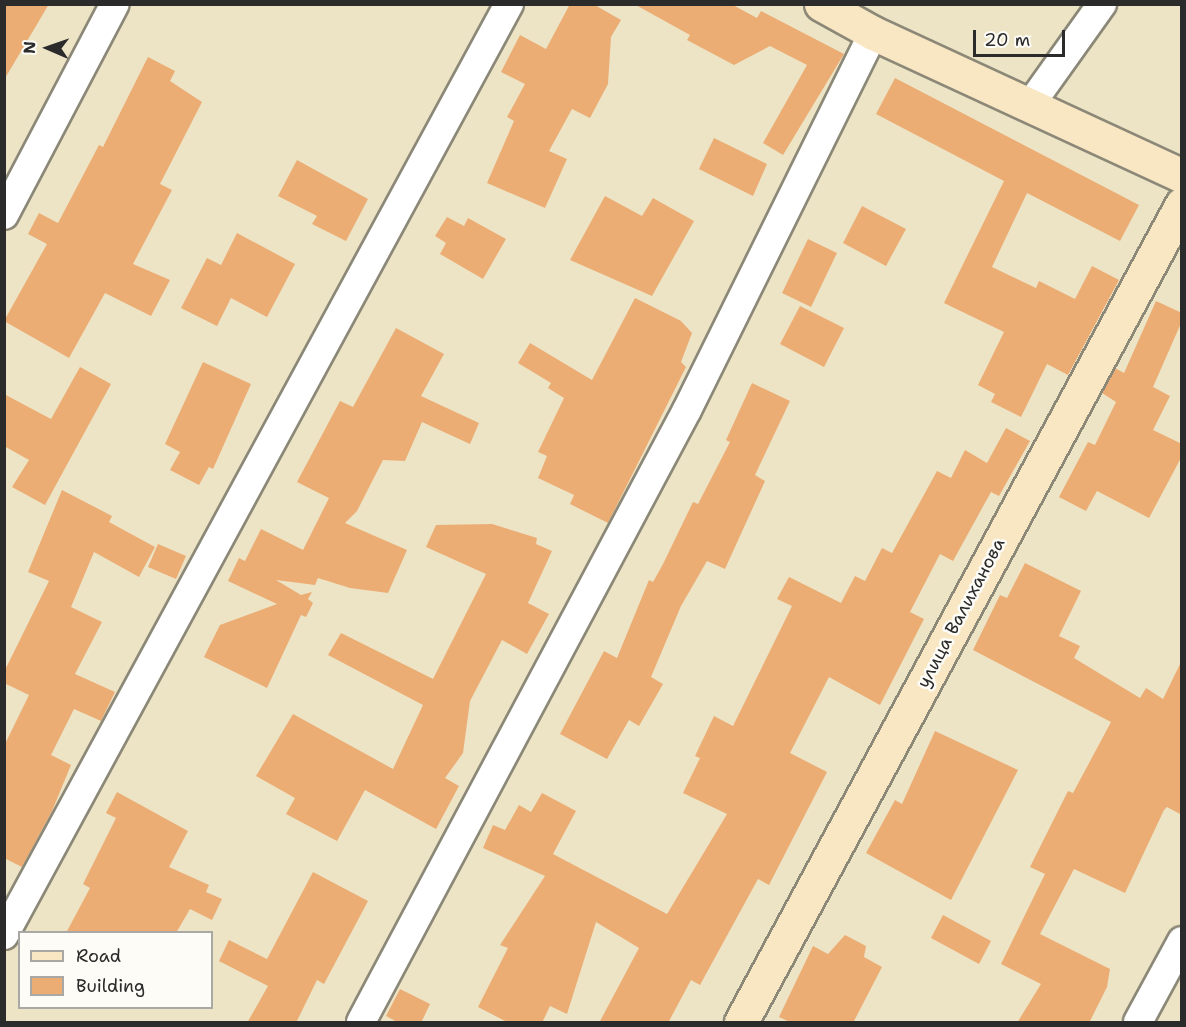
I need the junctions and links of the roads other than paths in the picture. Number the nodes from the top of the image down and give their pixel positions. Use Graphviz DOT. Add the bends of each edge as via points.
graph roads {
  1 [pos="115,4"];
  2 [pos="509,4"];
  3 [pos="822,4"];
  4 [pos="1102,4"];
  5 [pos="873,33"];
  6 [pos="1030,105"];
  7 [pos="1182,176"];
  8 [pos="1182,204"];
  9 [pos="4,215"];
  10 [pos="4,935"];
  11 [pos="1182,941"];
  12 [pos="361,1023"];
  13 [pos="741,1023"];
  14 [pos="1138,1023"];
  1 -- 9 [label="street"];
  2 -- 10 [label="street"];
  3 -- 5 [label="street"];
  4 -- 6 [label="street"];
  5 -- 6 [label="street"];
  5 -- 12 [label="street" via="687,410"];
  6 -- 7 [label="street"];
  8 -- 13 [label="street, улица Валиханова"];
  11 -- 14 [label="street"];
}
